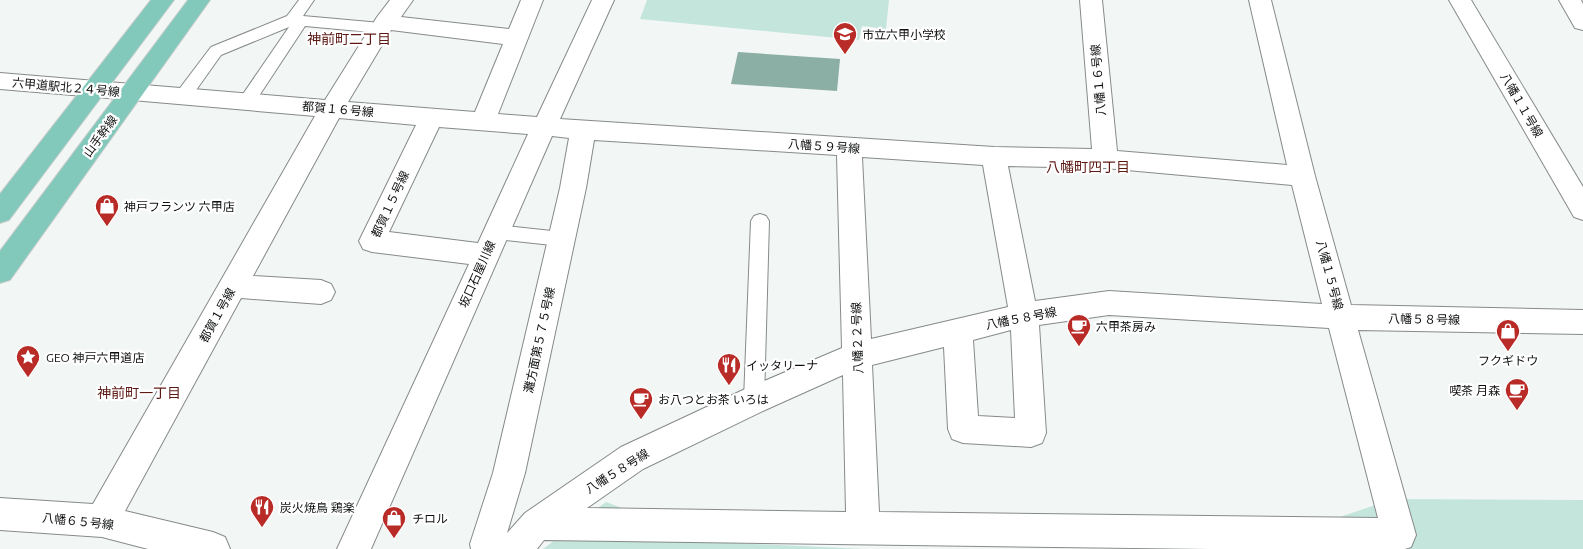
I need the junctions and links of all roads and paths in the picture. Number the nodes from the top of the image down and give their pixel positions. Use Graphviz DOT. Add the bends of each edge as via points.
graph roads {
  1 [pos="163,0"];
  2 [pos="199,0"];
  3 [pos="307,0"];
  4 [pos="402,0"];
  5 [pos="532,0"];
  6 [pos="603,0"];
  7 [pos="1091,0"];
  8 [pos="1260,0"];
  9 [pos="1460,0"];
  10 [pos="1570,0"];
  11 [pos="297,21"];
  12 [pos="1583,23"];
  13 [pos="383,25"];
  14 [pos="516,38"];
  15 [pos="0,81"];
  16 [pos="95,89"];
  17 [pos="132,92"];
  18 [pos="183,96"];
  19 [pos="247,101"];
  20 [pos="332,108"];
  21 [pos="431,118"];
  22 [pos="483,122"];
  23 [pos="544,127"];
  24 [pos="583,130"];
  25 [pos="849,148"];
  26 [pos="994,156"];
  27 [pos="1105,159"];
  28 [pos="1302,176"];
  29 [pos="1583,210"];
  30 [pos="0,213"];
  31 [pos="760,220"];
  32 [pos="561,239"];
  33 [pos="491,243"];
  34 [pos="0,272"];
  35 [pos="233,286"];
  36 [pos="321,292"];
  37 [pos="1024,315"];
  38 [pos="1341,317"];
  39 [pos="1583,322"];
  40 [pos="958,332"];
  41 [pos="858,356"];
  42 [pos="754,400"];
  43 [pos="0,514"];
  44 [pos="102,521"];
  45 [pos="537,524"];
  46 [pos="863,528"];
  47 [pos="1400,542"];
  48 [pos="213,549"];
  49 [pos="354,549"];
  50 [pos="488,549"];
  51 [pos="515,549"];
  1 -- 16 [label="main road"];
  2 -- 17 [label="main road, 山手幹線"];
  3 -- 11 [label="lane"];
  4 -- 13 [label="street, 都賀１号線"];
  5 -- 14 [label="street"];
  6 -- 23 [label="street, 坂口石屋川線"];
  7 -- 27 [label="street, 八幡１６号線"];
  8 -- 28 [label="street, 八幡１５号線"];
  9 -- 29 [label="street, 八幡１１号線"];
  10 -- 12 [label="street"];
  11 -- 13 [label="lane"];
  11 -- 18 [label="lane" via="216,51"];
  11 -- 19 [label="lane"];
  13 -- 14 [label="street"];
  13 -- 20 [label="street, 都賀１号線"];
  14 -- 22 [label="street"];
  15 -- 16 [label="street, 六甲道駅北２４号線"];
  16 -- 17 [label="street, 六甲道駅北２４号線"];
  16 -- 30 [label="main road"];
  17 -- 18 [label="street, 都賀１６号線"];
  17 -- 34 [label="main road, 山手幹線"];
  18 -- 19 [label="street, 都賀１６号線"];
  19 -- 20 [label="street, 都賀１６号線"];
  20 -- 21 [label="street, 都賀１６号線"];
  20 -- 35 [label="street, 都賀１号線"];
  21 -- 22 [label="street, 都賀１６号線"];
  21 -- 33 [label="street, 都賀１５号線" via="372,241"];
  22 -- 23 [label="street, 都賀１６号線"];
  23 -- 24 [label="street, 八幡５９号線"];
  23 -- 33 [label="street, 坂口石屋川線"];
  24 -- 25 [label="street, 八幡５９号線"];
  24 -- 32 [label="street, 灘方面第５７５号線"];
  25 -- 26 [label="street, 八幡５９号線"];
  25 -- 41 [label="street, 八幡２２号線"];
  26 -- 27 [label="street, 八幡５９号線"];
  26 -- 37 [label="street"];
  27 -- 28 [label="street, 八幡５９号線"];
  28 -- 38 [label="street, 八幡１５号線"];
  31 -- 42 [label="lane"];
  32 -- 33 [label="lane"];
  32 -- 50 [label="street, 灘方面第５７５号線" via="509,474"];
  33 -- 49 [label="street, 坂口石屋川線"];
  35 -- 36 [label="street"];
  35 -- 44 [label="street, 都賀１号線"];
  37 -- 38 [label="street, 八幡５８号線" via="1109,303"];
  37 -- 40 [label="street, 八幡５８号線"];
  37 -- 40 [label="street" via="1031,434 963,429"];
  38 -- 39 [label="street, 八幡５８号線"];
  38 -- 47 [label="street, 八幡１５号線"];
  40 -- 41 [label="street, 八幡５８号線"];
  41 -- 42 [label="street, 八幡５８号線"];
  41 -- 46 [label="street, 八幡２２号線"];
  42 -- 45 [label="street, 八幡５８号線" via="632,458"];
  43 -- 44 [label="street, 八幡６５号線"];
  44 -- 48 [label="street, 八幡６５号線"];
  45 -- 46 [label="street"];
  45 -- 51 [label="street, 八幡５８号線"];
  46 -- 47 [label="street"];
}
